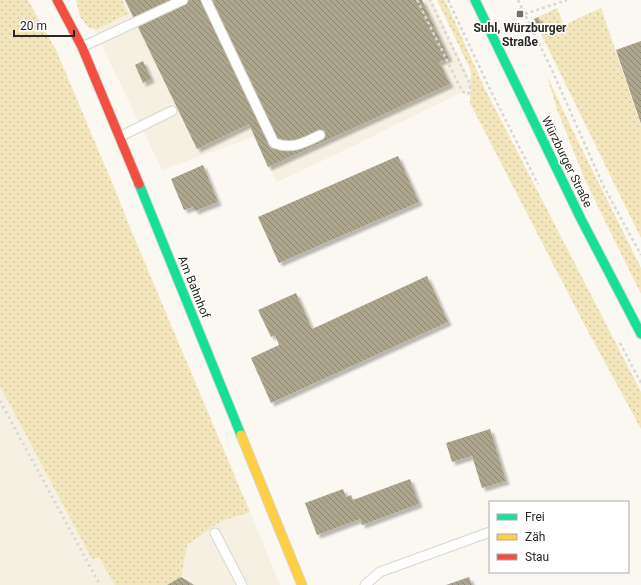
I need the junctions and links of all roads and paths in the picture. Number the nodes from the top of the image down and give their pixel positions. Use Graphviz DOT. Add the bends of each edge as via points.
graph roads {
  1 [pos="57,0"];
  2 [pos="183,0"];
  3 [pos="206,0"];
  4 [pos="417,0"];
  5 [pos="430,0"];
  6 [pos="475,0"];
  7 [pos="518,0"];
  8 [pos="568,0"];
  9 [pos="525,14"];
  10 [pos="82,47"];
  11 [pos="172,111"];
  12 [pos="320,135"];
  13 [pos="119,137"];
  14 [pos="641,255"];
  15 [pos="641,334"];
  16 [pos="489,532"];
  17 [pos="215,533"];
  18 [pos="242,585"];
  19 [pos="302,585"];
  20 [pos="365,585"];
  1 -- 10 [label="street, Am Bahnhof"];
  2 -- 10 [label="lane"];
  3 -- 12 [label="lane" via="274,143 290,146"];
  4 -- 5 [label="path" via="462,91 468,94 470,89 467,76"];
  6 -- 15 [label="street, Würzburger Straße" via="581,219"];
  7 -- 9 [label="path"];
  8 -- 9 [label="path"];
  9 -- 14 [label="path" via="603,185"];
  10 -- 13 [label="street, Am Bahnhof"];
  11 -- 13 [label="lane"];
  13 -- 19 [label="street, Am Bahnhof"];
  16 -- 20 [label="lane" via="380,572"];
  17 -- 18 [label="lane"];
}
